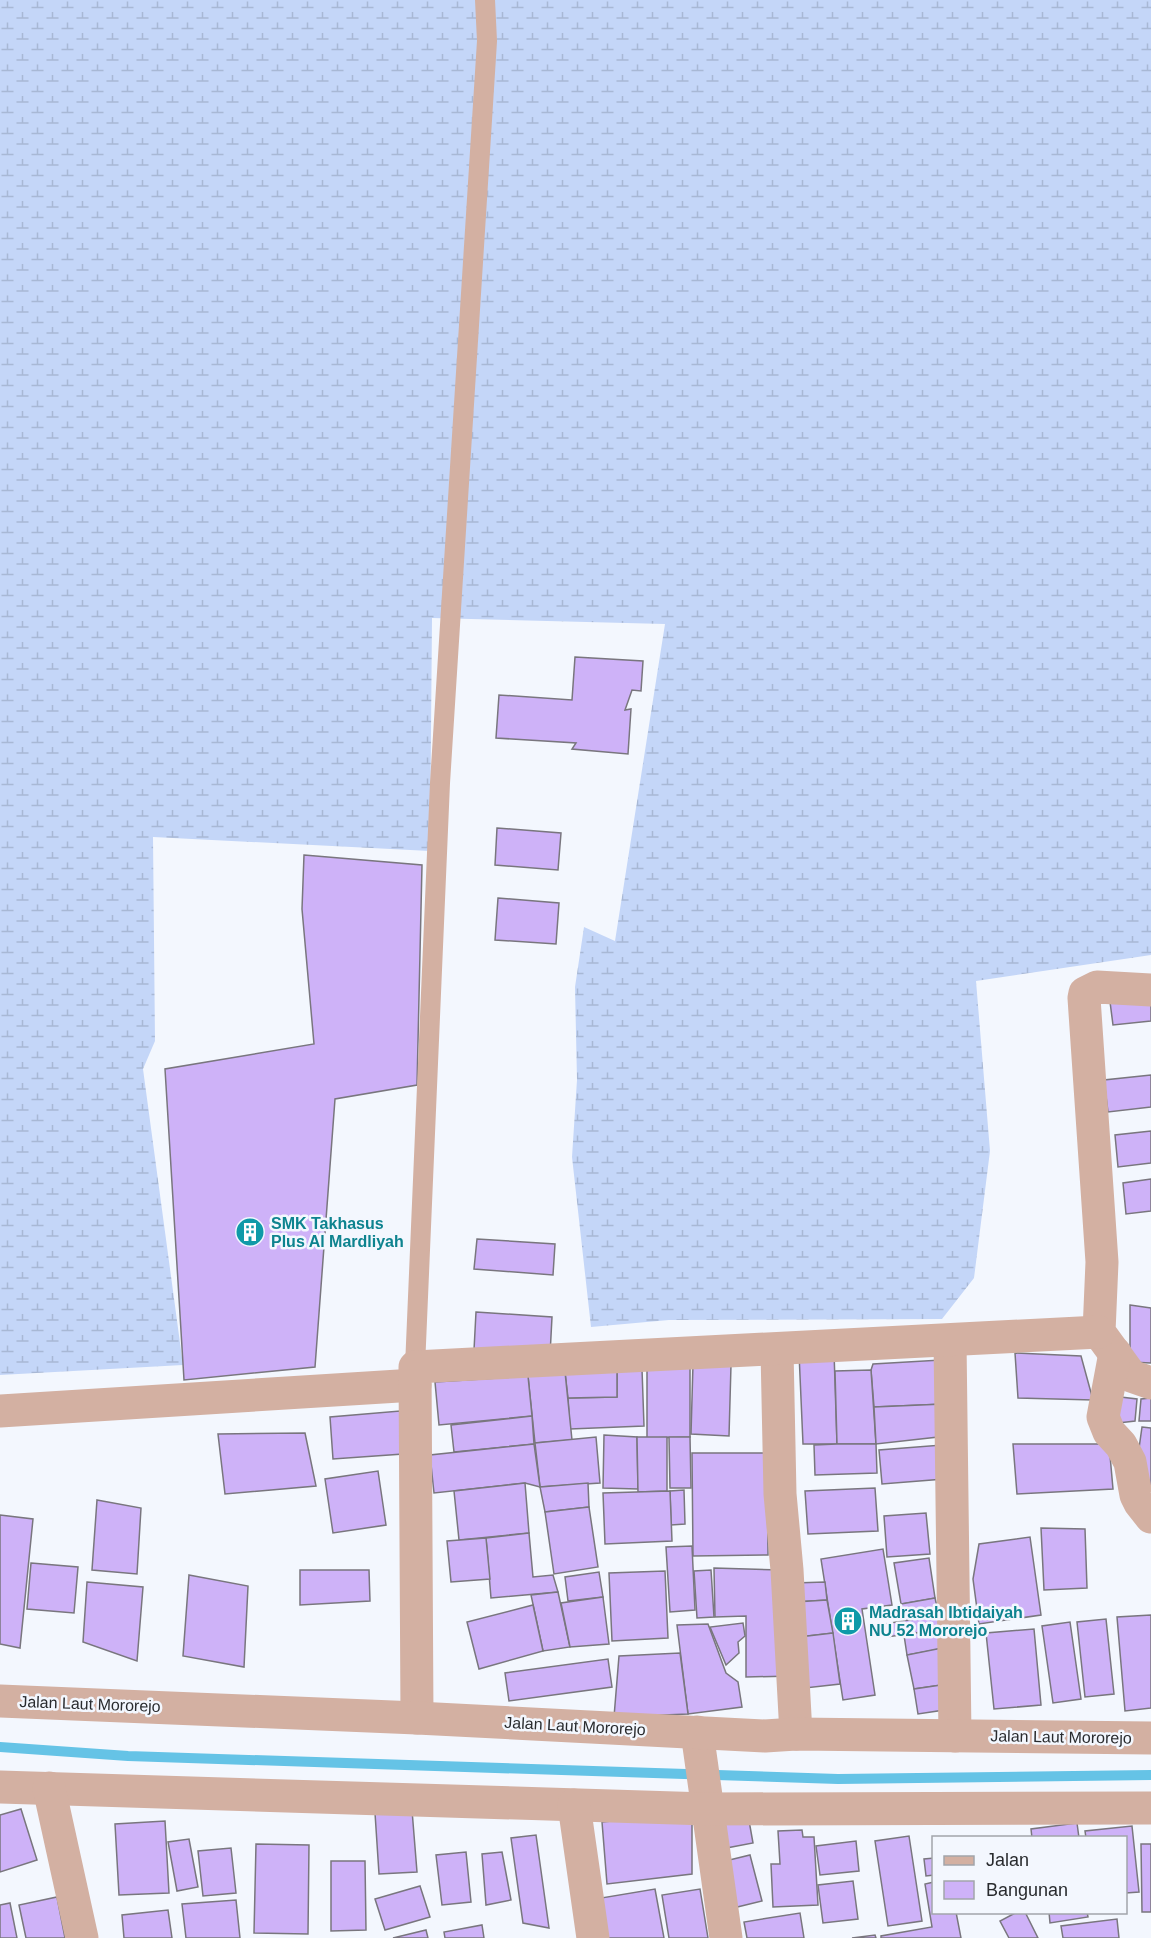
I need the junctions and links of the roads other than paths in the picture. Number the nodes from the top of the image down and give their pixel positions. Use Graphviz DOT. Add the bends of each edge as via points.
graph roads {
  1 [pos="484,0"];
  2 [pos="1151,990"];
  3 [pos="950,1341"];
  4 [pos="1107,1343"];
  5 [pos="777,1350"];
  6 [pos="415,1376"];
  7 [pos="1151,1383"];
  8 [pos="0,1411"];
  9 [pos="1151,1517"];
  10 [pos="0,1701"];
  11 [pos="417,1718"];
  12 [pos="697,1732"];
  13 [pos="796,1734"];
  14 [pos="954,1736"];
  15 [pos="1151,1738"];
  16 [pos="0,1787"];
  17 [pos="49,1788"];
  18 [pos="574,1805"];
  19 [pos="1151,1808"];
  20 [pos="707,1809"];
  21 [pos="82,1938"];
  22 [pos="593,1938"];
  23 [pos="726,1938"];
  1 -- 6 [label="lane" via="487,42 440,783"];
  2 -- 4 [label="street" via="1097,987 1083,998"];
  3 -- 4 [label="street"];
  3 -- 5 [label="street"];
  3 -- 14 [label="street"];
  4 -- 7 [label="street" via="1131,1376"];
  4 -- 9 [label="street" via="1103,1417 1130,1462 1136,1495"];
  5 -- 6 [label="street"];
  5 -- 13 [label="street" via="780,1494"];
  6 -- 8 [label="street"];
  6 -- 11 [label="street"];
  10 -- 11 [label="street, Jalan Laut Mororejo"];
  11 -- 12 [label="street, Jalan Laut Mororejo"];
  12 -- 13 [label="street, Jalan Laut Mororejo"];
  12 -- 20 [label="street"];
  13 -- 14 [label="street, Jalan Laut Mororejo"];
  14 -- 15 [label="street, Jalan Laut Mororejo"];
  16 -- 17 [label="street"];
  17 -- 18 [label="street"];
  17 -- 21 [label="street"];
  18 -- 20 [label="street"];
  18 -- 22 [label="street"];
  19 -- 20 [label="street"];
  20 -- 23 [label="street"];
}
